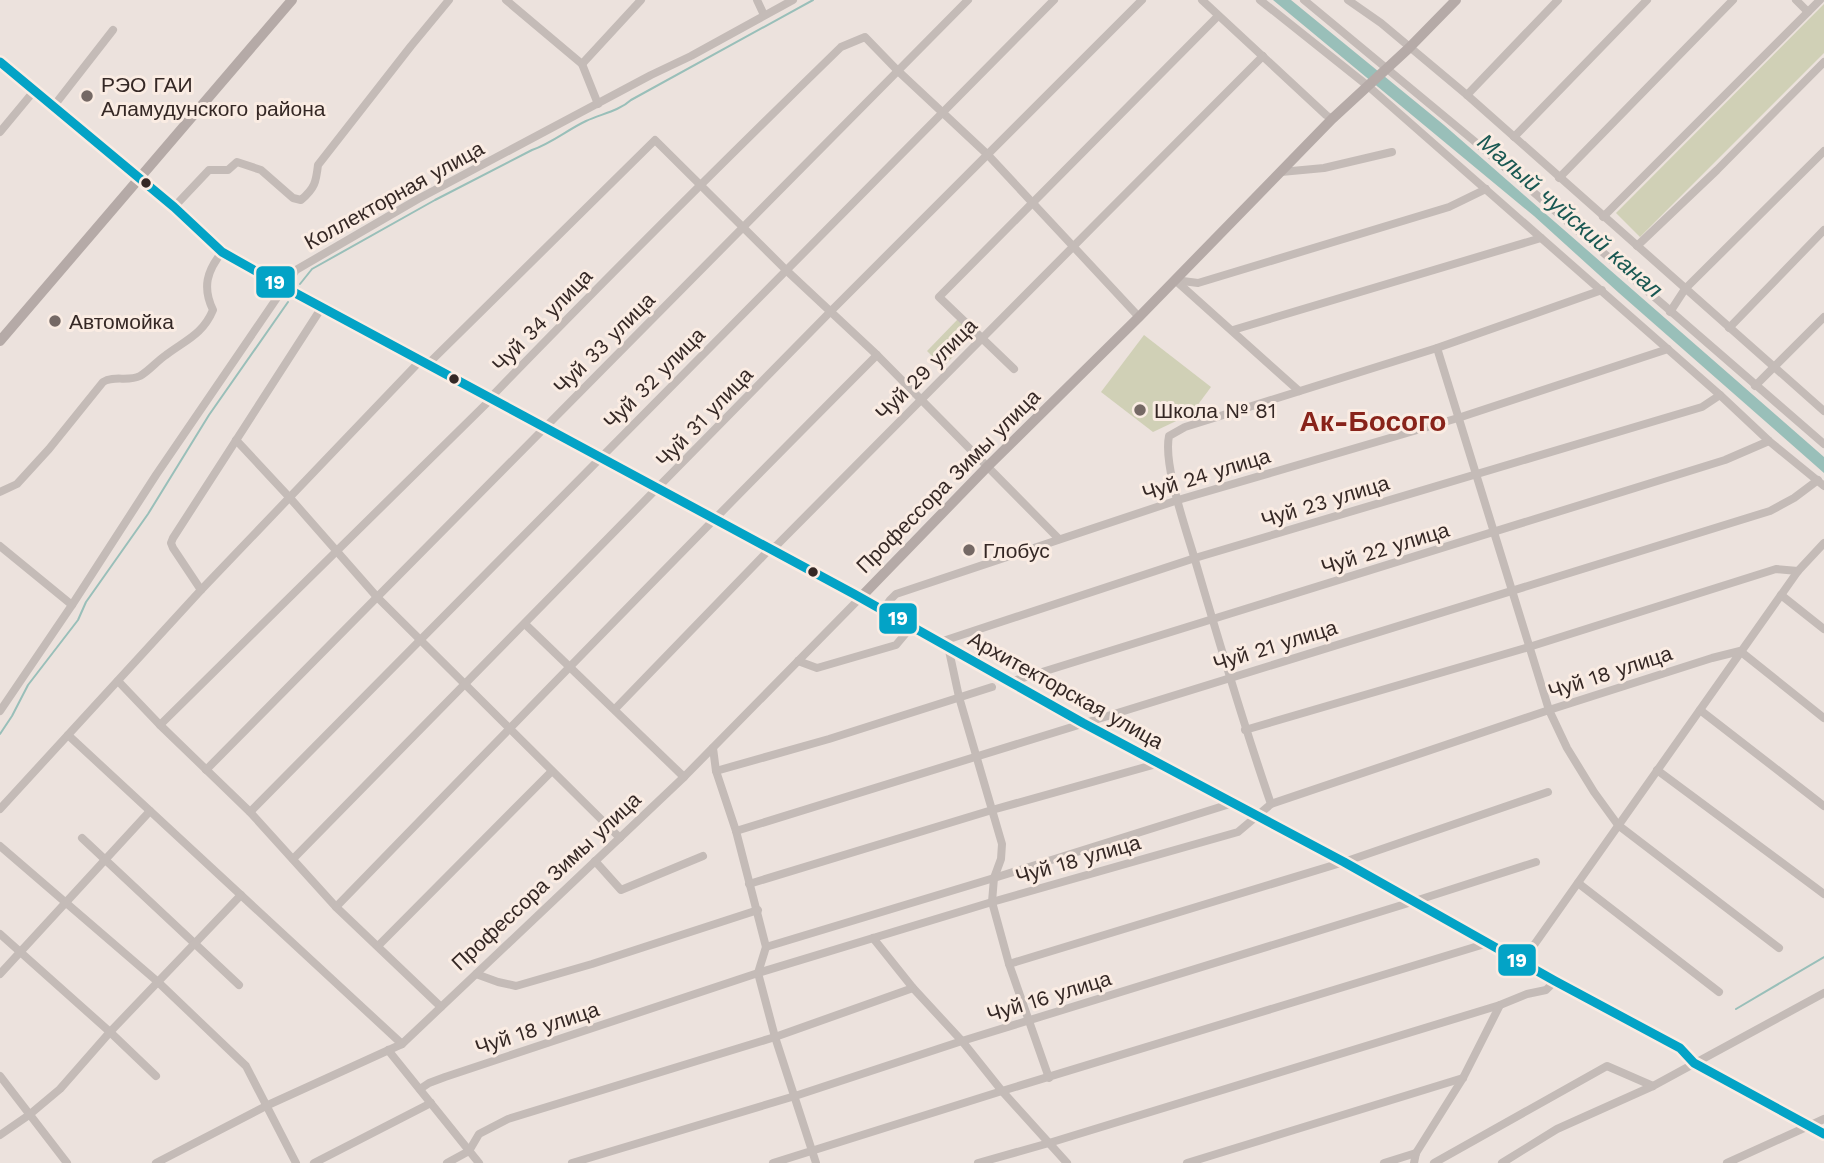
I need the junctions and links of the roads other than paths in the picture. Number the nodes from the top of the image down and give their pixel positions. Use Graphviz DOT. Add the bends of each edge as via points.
graph roads {
  1 [pos="292,0"];
  2 [pos="449,0"];
  3 [pos="506,0"];
  4 [pos="640,0"];
  5 [pos="757,0"];
  6 [pos="793,0"];
  7 [pos="968,0"];
  8 [pos="1054,0"];
  9 [pos="1142,0"];
  10 [pos="1202,0"];
  11 [pos="1260,0"];
  12 [pos="1304,0"];
  13 [pos="1348,0"];
  14 [pos="1456,0"];
  15 [pos="1558,0"];
  16 [pos="1647,0"];
  17 [pos="1732,0"];
  18 [pos="1797,0"];
  19 [pos="1821,0"];
  20 [pos="1808,12"];
  21 [pos="764,15"];
  22 [pos="1218,16"];
  23 [pos="113,30"];
  24 [pos="1409,48"];
  25 [pos="1263,56"];
  26 [pos="0,62"];
  27 [pos="1824,62"];
  28 [pos="582,64"];
  29 [pos="1387,69"];
  30 [pos="897,70"];
  31 [pos="1368,86"];
  32 [pos="34,91"];
  33 [pos="1467,96"];
  34 [pos="598,104"];
  35 [pos="53,107"];
  36 [pos="942,113"];
  37 [pos="1332,119"];
  38 [pos="0,132"];
  39 [pos="1514,137"];
  40 [pos="1824,151"];
  41 [pos="1392,152"];
  42 [pos="988,155"];
  43 [pos="1281,172"];
  44 [pos="1559,178"];
  45 [pos="139,179"];
  46 [pos="700,184"];
  47 [pos="1486,189"];
  48 [pos="1032,202"];
  49 [pos="174,207"];
  50 [pos="1603,216"];
  51 [pos="743,227"];
  52 [pos="1824,230"];
  53 [pos="1541,238"];
  54 [pos="1637,246"];
  55 [pos="1074,247"];
  56 [pos="222,252"];
  57 [pos="786,270"];
  58 [pos="1175,280"];
  59 [pos="284,287"];
  60 [pos="1685,289"];
  61 [pos="1602,290"];
  62 [pos="322,307"];
  63 [pos="831,311"];
  64 [pos="1670,312"];
  65 [pos="1139,317"];
  66 [pos="1824,317"];
  67 [pos="1729,328"];
  68 [pos="1233,330"];
  69 [pos="982,338"];
  70 [pos="0,341"];
  71 [pos="1437,348"];
  72 [pos="1668,349"];
  73 [pos="877,355"];
  74 [pos="424,362"];
  75 [pos="1774,367"];
  76 [pos="1014,369"];
  77 [pos="1755,386"];
  78 [pos="1299,391"];
  79 [pos="1720,395"];
  80 [pos="491,398"];
  81 [pos="920,398"];
  82 [pos="1824,410"];
  83 [pos="1458,418"];
  84 [pos="545,428"];
  85 [pos="236,440"];
  86 [pos="1769,441"];
  87 [pos="1824,444"];
  88 [pos="600,457"];
  89 [pos="988,467"];
  90 [pos="1476,474"];
  91 [pos="1821,483"];
  92 [pos="658,489"];
  93 [pos="0,492"];
  94 [pos="290,498"];
  95 [pos="1178,500"];
  96 [pos="714,518"];
  97 [pos="1494,533"];
  98 [pos="1059,539"];
  99 [pos="1824,543"];
  100 [pos="0,546"];
  101 [pos="772,549"];
  102 [pos="337,552"];
  103 [pos="1195,558"];
  104 [pos="1798,571"];
  105 [pos="201,590"];
  106 [pos="1511,590"];
  107 [pos="1781,595"];
  108 [pos="377,597"];
  109 [pos="861,597"];
  110 [pos="72,605"];
  111 [pos="883,610"];
  112 [pos="1213,619"];
  113 [pos="525,624"];
  114 [pos="912,626"];
  115 [pos="1824,629"];
  116 [pos="421,640"];
  117 [pos="944,644"];
  118 [pos="1529,647"];
  119 [pos="1740,651"];
  120 [pos="798,661"];
  121 [pos="569,668"];
  122 [pos="1230,677"];
  123 [pos="118,681"];
  124 [pos="1010,682"];
  125 [pos="465,684"];
  126 [pos="992,687"];
  127 [pos="959,696"];
  128 [pos="615,709"];
  129 [pos="1549,710"];
  130 [pos="1700,710"];
  131 [pos="0,711"];
  132 [pos="1824,718"];
  133 [pos="1083,723"];
  134 [pos="160,725"];
  135 [pos="510,728"];
  136 [pos="1245,730"];
  137 [pos="68,735"];
  138 [pos="713,748"];
  139 [pos="976,756"];
  140 [pos="1160,763"];
  141 [pos="206,770"];
  142 [pos="1657,770"];
  143 [pos="552,771"];
  144 [pos="716,771"];
  145 [pos="684,777"];
  146 [pos="1548,792"];
  147 [pos="1233,803"];
  148 [pos="1271,804"];
  149 [pos="1824,806"];
  150 [pos="0,809"];
  151 [pos="992,810"];
  152 [pos="150,811"];
  153 [pos="250,812"];
  154 [pos="1256,816"];
  155 [pos="1618,825"];
  156 [pos="736,831"];
  157 [pos="82,838"];
  158 [pos="620,838"];
  159 [pos="0,846"];
  160 [pos="703,856"];
  161 [pos="105,859"];
  162 [pos="293,859"];
  163 [pos="595,861"];
  164 [pos="1344,862"];
  165 [pos="1536,862"];
  166 [pos="994,878"];
  167 [pos="1578,883"];
  168 [pos="749,884"];
  169 [pos="1824,894"];
  170 [pos="241,895"];
  171 [pos="1415,901"];
  172 [pos="66,902"];
  173 [pos="992,902"];
  174 [pos="336,907"];
  175 [pos="758,909"];
  176 [pos="0,934"];
  177 [pos="873,938"];
  178 [pos="195,943"];
  179 [pos="1488,943"];
  180 [pos="379,946"];
  181 [pos="766,947"];
  182 [pos="1780,948"];
  183 [pos="20,952"];
  184 [pos="1522,962"];
  185 [pos="1009,964"];
  186 [pos="758,973"];
  187 [pos="0,974"];
  188 [pos="476,974"];
  189 [pos="1555,981"];
  190 [pos="158,982"];
  191 [pos="239,985"];
  192 [pos="913,988"];
  193 [pos="1719,992"];
  194 [pos="1824,992"];
  195 [pos="1500,1005"];
  196 [pos="441,1007"];
  197 [pos="1030,1021"];
  198 [pos="110,1032"];
  199 [pos="775,1037"];
  200 [pos="962,1041"];
  201 [pos="402,1044"];
  202 [pos="388,1050"];
  203 [pos="1694,1063"];
  204 [pos="0,1076"];
  205 [pos="156,1076"];
  206 [pos="1049,1078"];
  207 [pos="1463,1078"];
  208 [pos="1653,1086"];
  209 [pos="420,1089"];
  210 [pos="1002,1091"];
  211 [pos="795,1096"];
  212 [pos="431,1103"];
  213 [pos="268,1105"];
  214 [pos="30,1115"];
  215 [pos="1824,1119"];
  216 [pos="1809,1127"];
  217 [pos="1824,1134"];
  218 [pos="0,1135"];
  219 [pos="1049,1143"];
  220 [pos="813,1150"];
  221 [pos="470,1151"];
  222 [pos="1416,1153"];
  223 [pos="67,1163"];
  224 [pos="156,1163"];
  225 [pos="296,1163"];
  226 [pos="313,1163"];
  227 [pos="447,1163"];
  228 [pos="479,1163"];
  229 [pos="572,1163"];
  230 [pos="773,1163"];
  231 [pos="816,1163"];
  232 [pos="978,1163"];
  233 [pos="1067,1163"];
  234 [pos="1187,1163"];
  235 [pos="1384,1163"];
  236 [pos="1414,1163"];
  237 [pos="1434,1163"];
  238 [pos="1502,1163"];
  239 [pos="1727,1163"];
  1 -- 45 [label="street"];
  2 -- 49 [label="street" via="318,165 315,183 301,200 261,170 237,162 228,170 209,170"];
  3 -- 28 [label="street"];
  4 -- 28 [label="street"];
  5 -- 21 [label="street"];
  6 -- 21 [label="street, Коллекторная улица"];
  7 -- 30 [label="street, Чуй 33 улица"];
  8 -- 36 [label="street, Чуй 32 улица"];
  9 -- 42 [label="street, Чуй 31 улица"];
  10 -- 22 [label="street"];
  11 -- 31 [label="street"];
  12 -- 29 [label="street"];
  13 -- 24 [label="street"];
  14 -- 24 [label="street, Профессора Зимы улица"];
  15 -- 33 [label="street"];
  16 -- 39 [label="street"];
  17 -- 44 [label="street"];
  18 -- 20 [label="street"];
  19 -- 20 [label="street"];
  20 -- 50 [label="street"];
  21 -- 34 [label="street, Коллекторная улица"];
  22 -- 25 [label="street"];
  22 -- 48 [label="street"];
  23 -- 35 [label="street"];
  24 -- 29 [label="street, Профессора Зимы улица"];
  24 -- 33 [label="street"];
  25 -- 37 [label="street"];
  25 -- 55 [label="street, Чуй 29 улица"];
  26 -- 32 [label="street"];
  27 -- 54 [label="street"];
  28 -- 34 [label="street"];
  29 -- 31 [label="street, Профессора Зимы улица"];
  29 -- 64 [label="street"];
  30 -- 36 [label="street"];
  30 -- 46 [label="street, Чуй 34 улица" via="865,37 841,47"];
  30 -- 51 [label="street, Чуй 33 улица"];
  31 -- 37 [label="street, Профессора Зимы улица"];
  31 -- 47 [label="street"];
  32 -- 35 [label="street"];
  32 -- 38 [label="street"];
  33 -- 39 [label="street"];
  34 -- 59 [label="street, Коллекторная улица" via="296,270"];
  35 -- 45 [label="street"];
  36 -- 42 [label="street"];
  36 -- 57 [label="street, Чуй 32 улица"];
  37 -- 43 [label="street, Профессора Зимы улица"];
  39 -- 44 [label="street"];
  40 -- 60 [label="street"];
  41 -- 43 [label="street" via="1324,169"];
  42 -- 48 [label="street"];
  42 -- 63 [label="street, Чуй 31 улица"];
  43 -- 58 [label="street, Профессора Зимы улица"];
  44 -- 50 [label="street"];
  45 -- 49 [label="street, Архитекторская улица"];
  45 -- 70 [label="street"];
  46 -- 51 [label="street"];
  46 -- 74 [label="street" via="655,140"];
  46 -- 80 [label="street, Чуй 34 улица"];
  47 -- 53 [label="street"];
  47 -- 58 [label="street" via="1449,207 1198,283"];
  48 -- 55 [label="street"];
  48 -- 69 [label="street" via="939,297"];
  49 -- 56 [label="street, Архитекторская улица"];
  50 -- 54 [label="street"];
  51 -- 57 [label="street"];
  51 -- 84 [label="street, Чуй 33 улица"];
  52 -- 67 [label="street"];
  53 -- 61 [label="street"];
  53 -- 68 [label="street"];
  54 -- 60 [label="street"];
  55 -- 65 [label="street"];
  55 -- 69 [label="street, Чуй 29 улица"];
  56 -- 59 [label="street, Архитекторская улица"];
  56 -- 93 [label="street" via="206,283 213,310 208,321 139,377 103,382 17,484"];
  57 -- 63 [label="street"];
  57 -- 88 [label="street, Чуй 32 улица"];
  58 -- 65 [label="street, Профессора Зимы улица"];
  58 -- 68 [label="street"];
  59 -- 62 [label="street, Архитекторская улица"];
  59 -- 110 [label="street, Коллекторная улица"];
  60 -- 64 [label="street"];
  60 -- 67 [label="street"];
  61 -- 71 [label="street"];
  61 -- 72 [label="street"];
  62 -- 74 [label="street, Архитекторская улица"];
  62 -- 85 [label="street"];
  63 -- 73 [label="street"];
  63 -- 92 [label="street, Чуй 31 улица"];
  64 -- 77 [label="street"];
  65 -- 89 [label="street, Профессора Зимы улица"];
  66 -- 75 [label="street"];
  67 -- 75 [label="street"];
  68 -- 78 [label="street"];
  69 -- 76 [label="street"];
  69 -- 81 [label="street, Чуй 29 улица"];
  71 -- 78 [label="street"];
  71 -- 83 [label="street"];
  72 -- 79 [label="street"];
  72 -- 83 [label="street, Чуй 24 улица"];
  73 -- 81 [label="street"];
  73 -- 96 [label="street"];
  74 -- 80 [label="street, Архитекторская улица"];
  74 -- 94 [label="street"];
  75 -- 77 [label="street"];
  75 -- 82 [label="street"];
  77 -- 87 [label="street"];
  78 -- 95 [label="street" via="1169,436 1167,448"];
  79 -- 86 [label="street"];
  79 -- 90 [label="street, Чуй 23 улица" via="1702,407"];
  80 -- 84 [label="street, Архитекторская улица"];
  80 -- 102 [label="street, Чуй 34 улица"];
  81 -- 89 [label="street"];
  81 -- 101 [label="street, Чуй 29 улица"];
  83 -- 90 [label="street"];
  83 -- 95 [label="street, Чуй 24 улица"];
  84 -- 88 [label="street, Архитекторская улица"];
  84 -- 108 [label="street, Чуй 33 улица"];
  85 -- 94 [label="street"];
  85 -- 105 [label="street" via="171,543"];
  86 -- 91 [label="street"];
  86 -- 97 [label="street, Чуй 22 улица" via="1725,460"];
  88 -- 92 [label="street, Архитекторская улица"];
  88 -- 116 [label="street, Чуй 32 улица"];
  89 -- 98 [label="street"];
  89 -- 109 [label="street, Профессора Зимы улица"];
  90 -- 97 [label="street"];
  90 -- 103 [label="street, Чуй 23 улица"];
  91 -- 106 [label="street, Чуй 21 улица" via="1770,511"];
  92 -- 96 [label="street, Архитекторская улица"];
  92 -- 113 [label="street, Чуй 31 улица"];
  94 -- 102 [label="street"];
  94 -- 105 [label="street"];
  95 -- 98 [label="street, Чуй 24 улица"];
  95 -- 103 [label="street"];
  96 -- 101 [label="street, Архитекторская улица"];
  96 -- 121 [label="street"];
  97 -- 106 [label="street"];
  97 -- 112 [label="street, Чуй 22 улица"];
  98 -- 111 [label="street, Чуй 24 улица" via="896,594"];
  99 -- 104 [label="street"];
  100 -- 110 [label="street"];
  101 -- 109 [label="street, Архитекторская улица"];
  101 -- 128 [label="street, Чуй 29 улица"];
  102 -- 108 [label="street"];
  102 -- 134 [label="street, Чуй 34 улица"];
  103 -- 112 [label="street"];
  103 -- 117 [label="street, Чуй 23 улица"];
  104 -- 107 [label="street"];
  104 -- 118 [label="street" via="1776,569"];
  105 -- 123 [label="street"];
  106 -- 118 [label="street"];
  106 -- 122 [label="street, Чуй 21 улица"];
  107 -- 115 [label="street"];
  107 -- 119 [label="street"];
  108 -- 116 [label="street"];
  108 -- 141 [label="street, Чуй 33 улица"];
  109 -- 111 [label="street, Архитекторская улица"];
  109 -- 120 [label="street, Профессора Зимы улица"];
  110 -- 131 [label="street, Коллекторная улица"];
  111 -- 114 [label="street, Архитекторская улица"];
  112 -- 122 [label="street"];
  112 -- 124 [label="street, Чуй 22 улица"];
  113 -- 121 [label="street"];
  113 -- 125 [label="street, Чуй 31 улица"];
  114 -- 117 [label="street, Архитекторская улица"];
  114 -- 120 [label="street" via="896,645 817,668"];
  116 -- 125 [label="street"];
  116 -- 153 [label="street, Чуй 32 улица"];
  117 -- 124 [label="street, Архитекторская улица"];
  117 -- 127 [label="street"];
  118 -- 129 [label="street"];
  118 -- 136 [label="street"];
  119 -- 129 [label="street, Чуй 18 улица"];
  119 -- 130 [label="street"];
  119 -- 132 [label="street"];
  120 -- 138 [label="street, Профессора Зимы улица"];
  121 -- 128 [label="street"];
  121 -- 135 [label="street"];
  122 -- 133 [label="street, Чуй 21 улица"];
  122 -- 136 [label="street"];
  123 -- 134 [label="street"];
  123 -- 137 [label="street"];
  124 -- 133 [label="street, Архитекторская улица"];
  125 -- 135 [label="street"];
  125 -- 162 [label="street, Чуй 31 улица"];
  126 -- 127 [label="street"];
  127 -- 139 [label="street"];
  127 -- 144 [label="street"];
  128 -- 145 [label="street"];
  129 -- 148 [label="street, Чуй 18 улица"];
  129 -- 155 [label="street" via="1580,770"];
  130 -- 142 [label="street"];
  130 -- 149 [label="street"];
  133 -- 139 [label="street, Чуй 21 улица"];
  133 -- 140 [label="street, Архитекторская улица"];
  134 -- 141 [label="street"];
  135 -- 143 [label="street"];
  135 -- 174 [label="street"];
  136 -- 148 [label="street"];
  137 -- 150 [label="street"];
  137 -- 152 [label="street"];
  138 -- 144 [label="street"];
  138 -- 145 [label="street, Профессора Зимы улица"];
  139 -- 151 [label="street"];
  139 -- 156 [label="street, Чуй 21 улица"];
  140 -- 147 [label="street, Архитекторская улица"];
  140 -- 151 [label="street"];
  141 -- 153 [label="street"];
  142 -- 155 [label="street"];
  142 -- 169 [label="street"];
  143 -- 158 [label="street"];
  143 -- 180 [label="street"];
  144 -- 156 [label="street"];
  145 -- 158 [label="street, Профессора Зимы улица"];
  146 -- 164 [label="street"];
  147 -- 154 [label="street, Архитекторская улица"];
  147 -- 166 [label="street"];
  148 -- 154 [label="street, Чуй 18 улица"];
  151 -- 166 [label="street" via="1002,844"];
  151 -- 168 [label="street"];
  152 -- 161 [label="street"];
  152 -- 170 [label="street"];
  153 -- 162 [label="street"];
  154 -- 164 [label="street, Архитекторская улица"];
  154 -- 173 [label="street, Чуй 18 улица" via="1238,832"];
  155 -- 167 [label="street"];
  155 -- 182 [label="street"];
  156 -- 168 [label="street"];
  157 -- 161 [label="street"];
  158 -- 163 [label="street, Профессора Зимы улица"];
  159 -- 172 [label="street"];
  160 -- 163 [label="street" via="621,890"];
  161 -- 172 [label="street"];
  161 -- 178 [label="street"];
  162 -- 174 [label="street"];
  163 -- 188 [label="street, Профессора Зимы улица"];
  164 -- 171 [label="street, Архитекторская улица"];
  164 -- 185 [label="street"];
  165 -- 171 [label="street, Чуй 16 улица"];
  166 -- 173 [label="street"];
  166 -- 181 [label="street"];
  167 -- 184 [label="street"];
  167 -- 193 [label="street"];
  168 -- 175 [label="street"];
  170 -- 178 [label="street"];
  170 -- 201 [label="street"];
  171 -- 179 [label="street, Архитекторская улица"];
  171 -- 197 [label="street, Чуй 16 улица"];
  172 -- 183 [label="street"];
  172 -- 190 [label="street"];
  173 -- 177 [label="street, Чуй 18 улица"];
  173 -- 185 [label="street"];
  174 -- 180 [label="street"];
  175 -- 181 [label="street"];
  175 -- 188 [label="street" via="516,986"];
  176 -- 183 [label="street"];
  177 -- 186 [label="street, Чуй 18 улица"];
  177 -- 192 [label="street"];
  178 -- 190 [label="street"];
  178 -- 191 [label="street"];
  179 -- 184 [label="street, Архитекторская улица"];
  179 -- 206 [label="street"];
  180 -- 196 [label="street"];
  181 -- 186 [label="street"];
  183 -- 187 [label="street"];
  183 -- 198 [label="street"];
  184 -- 189 [label="street, Архитекторская улица"];
  185 -- 197 [label="street"];
  186 -- 199 [label="street"];
  186 -- 209 [label="street, Чуй 18 улица"];
  188 -- 196 [label="street, Профессора Зимы улица"];
  189 -- 195 [label="street" via="1546,990"];
  189 -- 203 [label="street, Архитекторская улица" via="1680,1048"];
  190 -- 198 [label="street"];
  190 -- 213 [label="street" via="247,1066"];
  192 -- 199 [label="street"];
  192 -- 200 [label="street"];
  194 -- 203 [label="street"];
  195 -- 207 [label="street"];
  195 -- 219 [label="street"];
  196 -- 201 [label="street, Профессора Зимы улица"];
  197 -- 200 [label="street, Чуй 16 улица"];
  197 -- 206 [label="street"];
  198 -- 205 [label="street"];
  198 -- 214 [label="street" via="60,1089"];
  199 -- 211 [label="street"];
  199 -- 221 [label="street" via="508,1119 479,1134"];
  200 -- 210 [label="street"];
  200 -- 211 [label="street, Чуй 16 улица"];
  201 -- 202 [label="street"];
  202 -- 209 [label="street"];
  202 -- 213 [label="street"];
  203 -- 208 [label="street"];
  203 -- 216 [label="street, Архитекторская улица"];
  204 -- 214 [label="street"];
  206 -- 210 [label="street"];
  207 -- 222 [label="street"];
  207 -- 234 [label="street"];
  208 -- 237 [label="street" via="1607,1066"];
  208 -- 238 [label="street" via="1557,1129"];
  209 -- 212 [label="street"];
  210 -- 219 [label="street"];
  210 -- 220 [label="street"];
  211 -- 220 [label="street"];
  211 -- 229 [label="street, Чуй 16 улица"];
  212 -- 221 [label="street"];
  212 -- 226 [label="street"];
  213 -- 224 [label="street"];
  213 -- 225 [label="street"];
  214 -- 218 [label="street"];
  214 -- 223 [label="street"];
  215 -- 216 [label="street"];
  216 -- 217 [label="street, Архитекторская улица"];
  216 -- 239 [label="street"];
  219 -- 232 [label="street"];
  219 -- 233 [label="street"];
  220 -- 230 [label="street"];
  220 -- 231 [label="street"];
  221 -- 227 [label="street"];
  221 -- 228 [label="street"];
  222 -- 235 [label="street"];
  222 -- 236 [label="street"];
}
